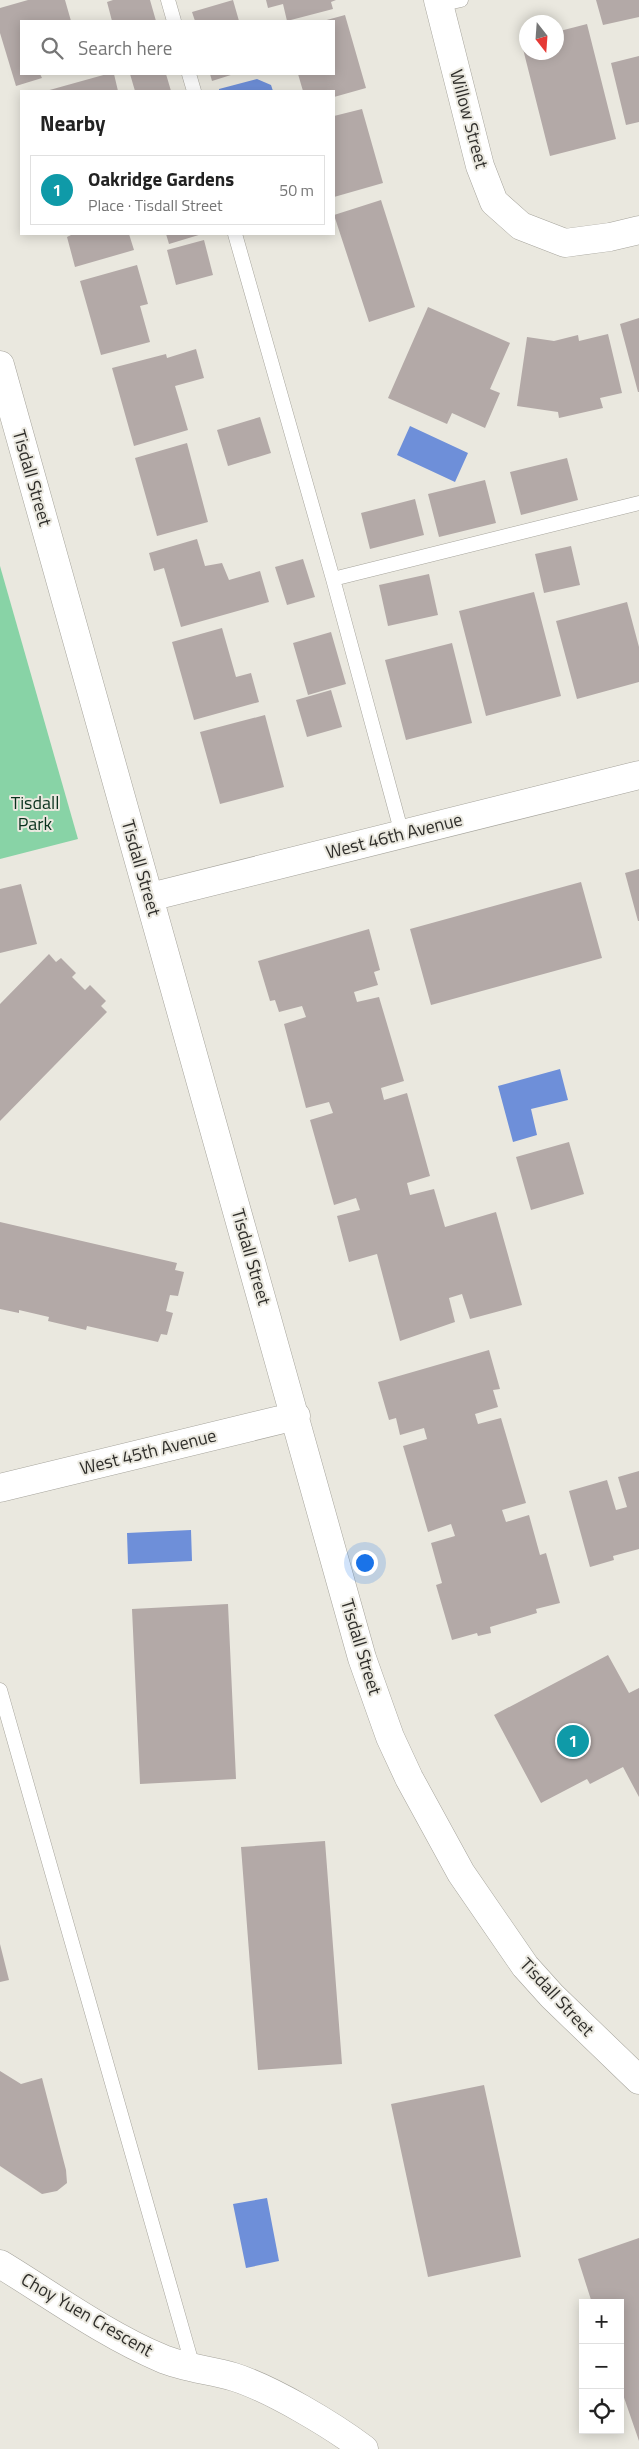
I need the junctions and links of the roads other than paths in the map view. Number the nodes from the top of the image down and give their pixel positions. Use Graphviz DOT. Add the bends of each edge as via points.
graph roads {
  1 [pos="168,0"];
  2 [pos="446,2"];
  3 [pos="174,20"];
  4 [pos="189,75"];
  5 [pos="194,90"];
  6 [pos="639,230"];
  7 [pos="234,235"];
  8 [pos="0,365"];
  9 [pos="639,503"];
  10 [pos="333,579"];
  11 [pos="639,775"];
  12 [pos="402,834"];
  13 [pos="150,897"];
  14 [pos="296,1416"];
  15 [pos="0,1488"];
  16 [pos="0,1690"];
  17 [pos="639,2080"];
  18 [pos="0,2264"];
  19 [pos="193,2367"];
  20 [pos="364,2449"];
  1 -- 3 [label="lane"];
  2 -- 6 [label="street, Willow Street" via="480,166 494,202 521,226 565,243 610,238"];
  4 -- 5 [label="lane"];
  7 -- 10 [label="lane"];
  8 -- 13 [label="street, Tisdall Street"];
  9 -- 10 [label="lane"];
  10 -- 12 [label="lane"];
  11 -- 12 [label="street, West 46th Avenue"];
  12 -- 13 [label="street, West 46th Avenue"];
  13 -- 14 [label="street, Tisdall Street"];
  14 -- 15 [label="street, West 45th Avenue"];
  14 -- 17 [label="street, Tisdall Street" via="362,1658 390,1737 409,1778 461,1873 525,1966"];
  16 -- 19 [label="lane"];
  18 -- 19 [label="street, Choy Yuen Crescent" via="123,2339 162,2358"];
  19 -- 20 [label="street, Choy Yuen Crescent" via="235,2377 271,2393"];
}
